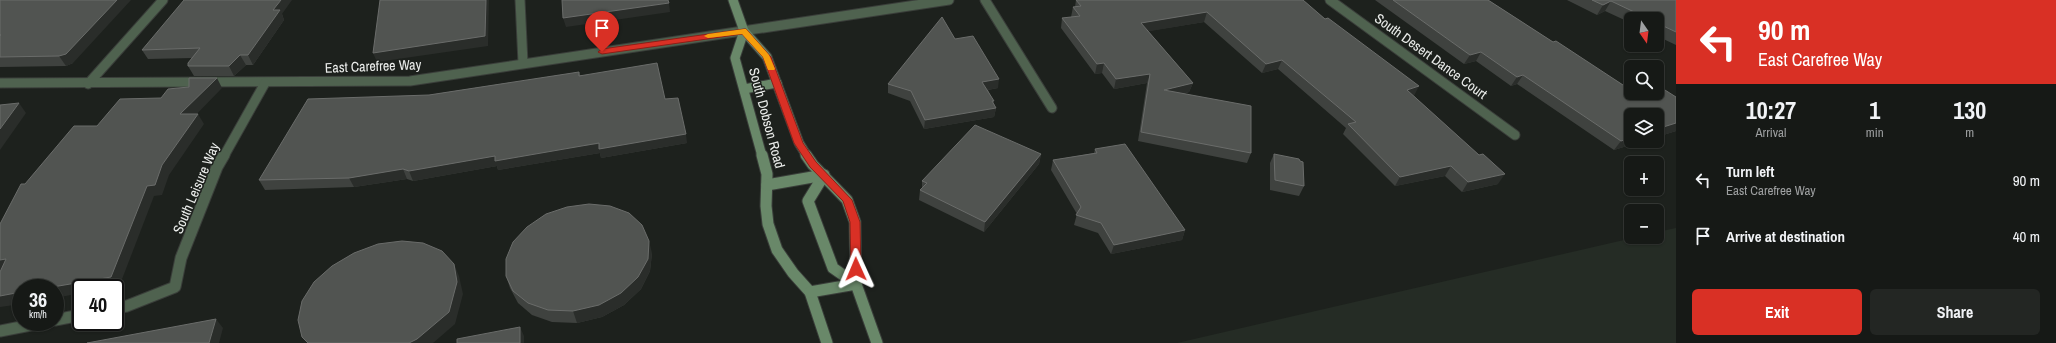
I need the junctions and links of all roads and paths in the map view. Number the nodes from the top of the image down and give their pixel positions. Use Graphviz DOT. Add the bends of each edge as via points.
graph roads {
  1 [pos="163,0"];
  2 [pos="520,0"];
  3 [pos="733,0"];
  4 [pos="949,0"];
  5 [pos="985,0"];
  6 [pos="1330,0"];
  7 [pos="744,31"];
  8 [pos="523,63"];
  9 [pos="0,83"];
  10 [pos="264,83"];
  11 [pos="777,83"];
  12 [pos="88,84"];
  13 [pos="744,89"];
  14 [pos="1052,108"];
  15 [pos="1515,135"];
  16 [pos="824,175"];
  17 [pos="767,185"];
  18 [pos="856,284"];
  19 [pos="810,292"];
  20 [pos="124,307"];
  21 [pos="12,329"];
  22 [pos="0,331"];
  23 [pos="827,343"];
  24 [pos="877,343"];
  1 -- 12 [label="street"];
  2 -- 8 [label="street"];
  3 -- 7 [label="street, South Dobson Road"];
  4 -- 7 [label="street, East Carefree Way"];
  5 -- 14 [label="street"];
  6 -- 15 [label="street, South Desert Dance Court"];
  7 -- 8 [label="street, East Carefree Way"];
  7 -- 11 [label="street, South Dobson Road" via="767,57"];
  7 -- 13 [label="street, South Dobson Road" via="735,58"];
  8 -- 10 [label="street, East Carefree Way" via="410,81"];
  9 -- 12 [label="street, East Carefree Way"];
  10 -- 12 [label="street, East Carefree Way"];
  10 -- 20 [label="street, South Leisure Way" via="217,167 181,258 175,287"];
  11 -- 13 [label="street"];
  11 -- 16 [label="street, South Dobson Road" via="799,143 813,165"];
  13 -- 17 [label="street, South Dobson Road" via="767,174"];
  16 -- 17 [label="street"];
  16 -- 18 [label="street, South Dobson Road" via="847,200 855,222"];
  16 -- 18 [label="street" via="808,201 833,268"];
  17 -- 19 [label="street, South Dobson Road" via="768,224 777,250"];
  18 -- 19 [label="street"];
  18 -- 24 [label="street, South Dobson Road"];
  19 -- 23 [label="street, South Dobson Road"];
  21 -- 22 [label="street"];
}
